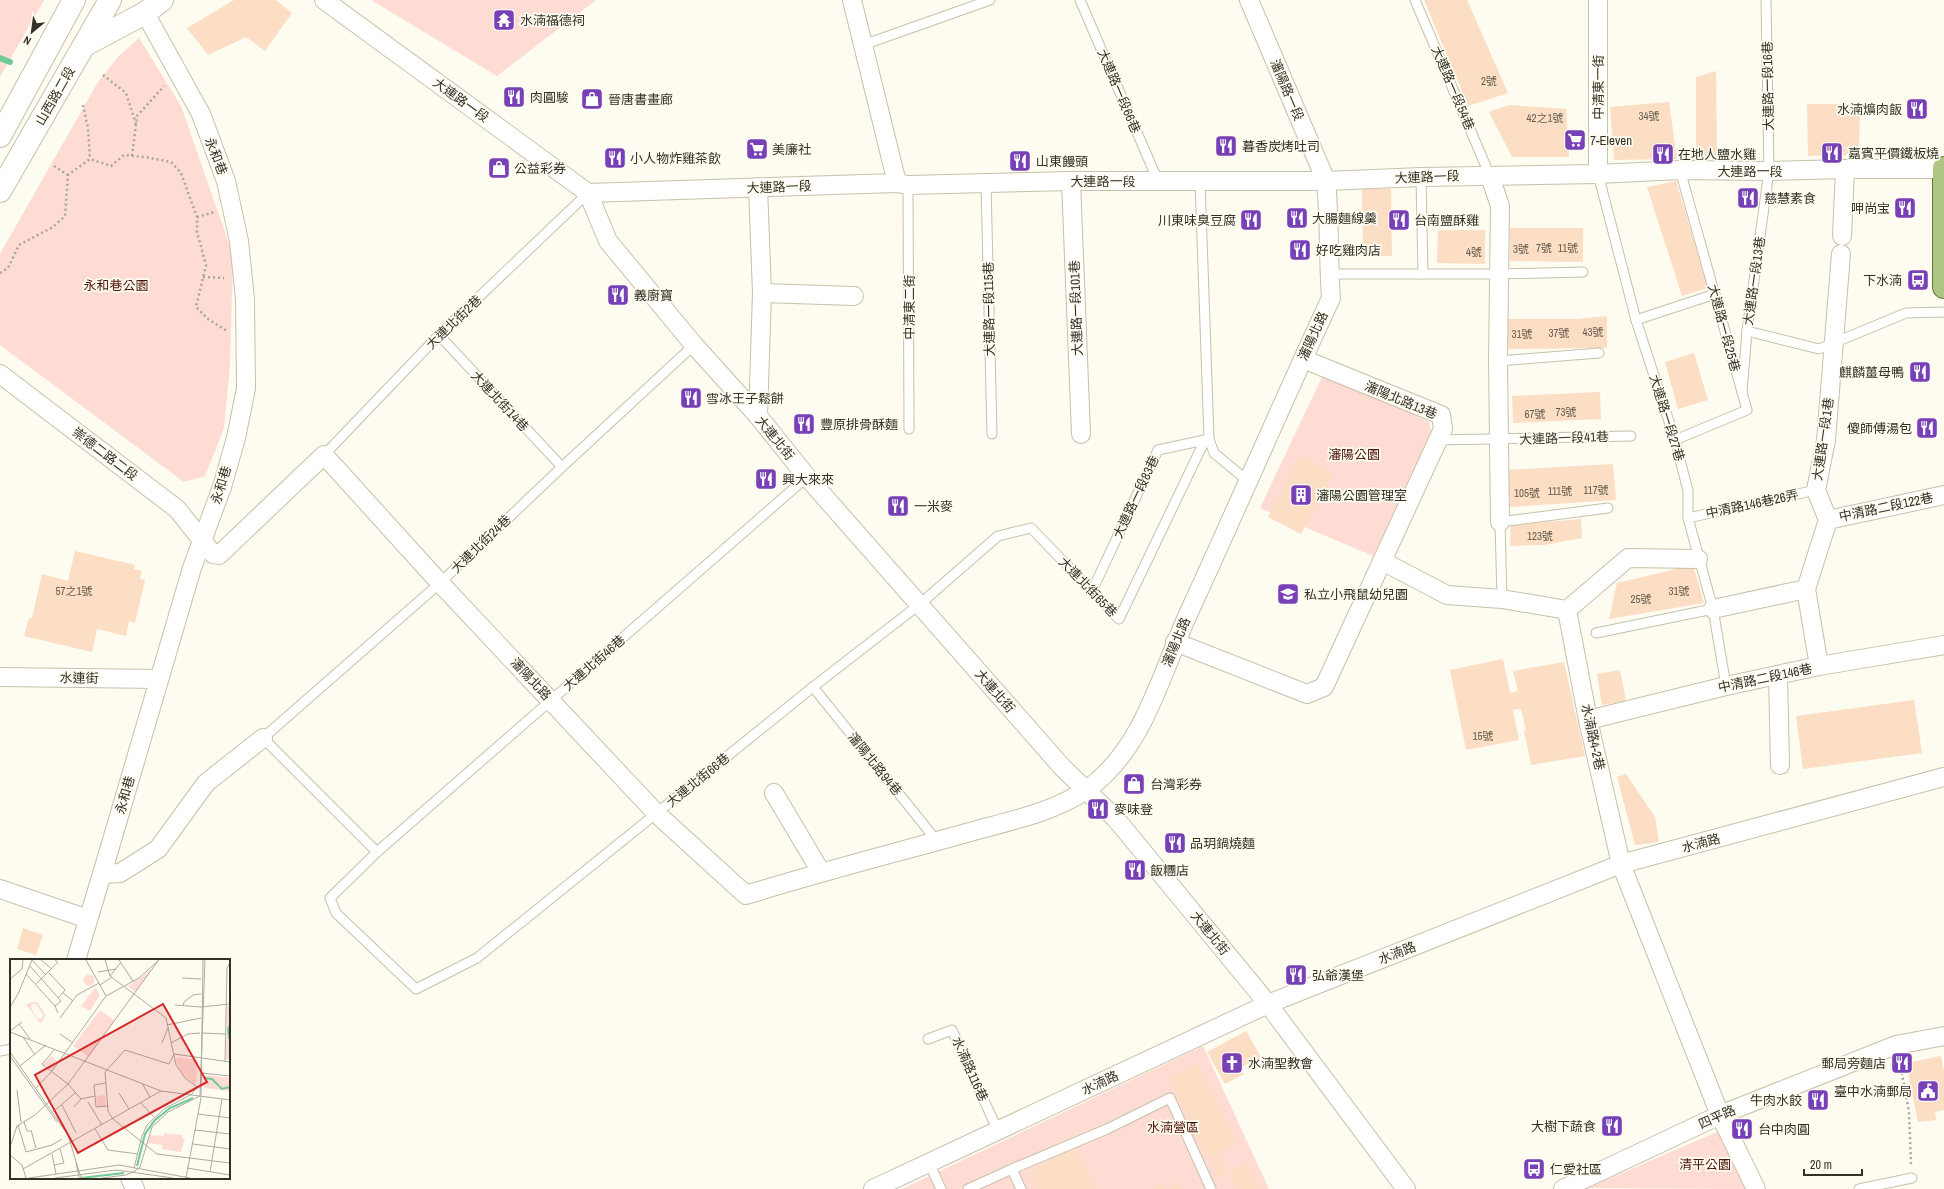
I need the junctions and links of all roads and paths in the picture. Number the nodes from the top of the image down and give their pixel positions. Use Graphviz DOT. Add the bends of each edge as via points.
graph roads {
  1 [pos="74,0"];
  2 [pos="110,0"];
  3 [pos="162,0"];
  4 [pos="324,0"];
  5 [pos="852,0"];
  6 [pos="990,0"];
  7 [pos="1080,0"];
  8 [pos="1249,0"];
  9 [pos="1415,0"];
  10 [pos="1598,0"];
  11 [pos="1766,0"];
  12 [pos="144,13"];
  13 [pos="85,45"];
  14 [pos="863,45"];
  15 [pos="104,75"];
  16 [pos="164,86"];
  17 [pos="83,105"];
  18 [pos="136,125"];
  19 [pos="0,136"];
  20 [pos="132,156"];
  21 [pos="90,159"];
  22 [pos="54,166"];
  23 [pos="1845,169"];
  24 [pos="1944,169"];
  25 [pos="1680,170"];
  26 [pos="1770,171"];
  27 [pos="1598,174"];
  28 [pos="68,175"];
  29 [pos="1490,176"];
  30 [pos="1421,177"];
  31 [pos="1200,180"];
  32 [pos="1071,181"];
  33 [pos="1158,181"];
  34 [pos="1326,181"];
  35 [pos="903,184"];
  36 [pos="986,184"];
  37 [pos="758,187"];
  38 [pos="0,191"];
  39 [pos="588,193"];
  40 [pos="214,212"];
  41 [pos="197,217"];
  42 [pos="1842,236"];
  43 [pos="1841,254"];
  44 [pos="1583,272"];
  45 [pos="0,273"];
  46 [pos="1329,274"];
  47 [pos="1423,274"];
  48 [pos="1499,274"];
  49 [pos="203,277"];
  50 [pos="227,278"];
  51 [pos="1944,287"];
  52 [pos="762,293"];
  53 [pos="1715,294"];
  54 [pos="854,296"];
  55 [pos="1944,312"];
  56 [pos="1636,320"];
  57 [pos="228,331"];
  58 [pos="1747,331"];
  59 [pos="439,335"];
  60 [pos="1833,342"];
  61 [pos="694,345"];
  62 [pos="1599,353"];
  63 [pos="1302,359"];
  64 [pos="1498,361"];
  65 [pos="0,374"];
  66 [pos="1742,392"];
  67 [pos="758,416"];
  68 [pos="909,429"];
  69 [pos="992,434"];
  70 [pos="1082,434"];
  71 [pos="1630,436"];
  72 [pos="1207,439"];
  73 [pos="1498,439"];
  74 [pos="1438,440"];
  75 [pos="1674,440"];
  76 [pos="324,455"];
  77 [pos="562,467"];
  78 [pos="807,477"];
  79 [pos="1249,482"];
  80 [pos="1816,490"];
  81 [pos="1944,495"];
  82 [pos="1608,508"];
  83 [pos="1688,518"];
  84 [pos="1828,520"];
  85 [pos="1500,522"];
  86 [pos="203,542"];
  87 [pos="1698,559"];
  88 [pos="1382,561"];
  89 [pos="440,583"];
  90 [pos="1806,589"];
  91 [pos="1092,592"];
  92 [pos="1502,599"];
  93 [pos="920,604"];
  94 [pos="1713,609"];
  95 [pos="1567,610"];
  96 [pos="1596,633"];
  97 [pos="1175,642"];
  98 [pos="1944,645"];
  99 [pos="1819,666"];
  100 [pos="1778,675"];
  101 [pos="0,677"];
  102 [pos="159,679"];
  103 [pos="1726,686"];
  104 [pos="813,687"];
  105 [pos="551,701"];
  106 [pos="1588,720"];
  107 [pos="263,738"];
  108 [pos="1780,764"];
  109 [pos="1944,777"];
  110 [pos="1086,790"];
  111 [pos="774,794"];
  112 [pos="657,814"];
  113 [pos="937,841"];
  114 [pos="377,852"];
  115 [pos="1621,864"];
  116 [pos="821,872"];
  117 [pos="102,874"];
  118 [pos="0,889"];
  119 [pos="330,898"];
  120 [pos="88,919"];
  121 [pos="76,959"];
  122 [pos="1268,1004"];
  123 [pos="1944,1036"];
  124 [pos="928,1039"];
  125 [pos="1896,1045"];
  126 [pos="10,1049"];
  127 [pos="0,1051"];
  128 [pos="1720,1115"];
  129 [pos="998,1131"];
  130 [pos="929,1163"];
  131 [pos="1012,1169"];
  132 [pos="1912,1178"];
  133 [pos="130,1179"];
  134 [pos="1887,1186"];
  135 [pos="135,1189"];
  136 [pos="873,1189"];
  137 [pos="941,1189"];
  138 [pos="968,1189"];
  139 [pos="1021,1189"];
  140 [pos="1211,1189"];
  141 [pos="1406,1189"];
  142 [pos="1563,1189"];
  143 [pos="1756,1189"];
  144 [pos="1859,1189"];
  1 -- 19 [label="street"];
  2 -- 13 [label="street, 山西路二段"];
  3 -- 12 [label="street"];
  4 -- 39 [label="street, 大連路一段"];
  5 -- 14 [label="street, 中清東二街"];
  6 -- 14 [label="lane"];
  7 -- 33 [label="lane, 大連路一段66巷"];
  8 -- 34 [label="street, 瀋陽路一段"];
  9 -- 29 [label="lane, 大連路一段54巷"];
  10 -- 27 [label="street, 中清東一街"];
  11 -- 26 [label="lane, 大連路一段16巷"];
  12 -- 13 [label="street"];
  12 -- 86 [label="street, 永和巷" via="201,114 226,181 240,255 245,299 246,388 236,438"];
  13 -- 38 [label="street, 山西路二段"];
  14 -- 35 [label="street, 中清東二街"];
  15 -- 18 [label="path" via="126,93"];
  16 -- 18 [label="path" via="138,116"];
  17 -- 21 [label="path" via="88,128"];
  18 -- 20 [label="path"];
  20 -- 21 [label="path" via="124,155 111,166"];
  20 -- 41 [label="path" via="172,162 181,173"];
  21 -- 28 [label="path"];
  22 -- 28 [label="path"];
  23 -- 24 [label="street, 大連路一段"];
  23 -- 26 [label="street, 大連路一段"];
  23 -- 42 [label="street"];
  24 -- 51 [label="main road"];
  25 -- 26 [label="street, 大連路一段"];
  25 -- 27 [label="street, 大連路一段"];
  25 -- 53 [label="lane, 大連路一段25巷"];
  26 -- 58 [label="lane, 大連路一段13巷"];
  27 -- 29 [label="street, 大連路一段"];
  27 -- 56 [label="lane, 大連路一段27巷"];
  28 -- 45 [label="path" via="65,216 53,227 19,245 8,268"];
  29 -- 30 [label="street, 大連路一段"];
  29 -- 48 [label="street" via="1500,206"];
  30 -- 34 [label="street, 大連路一段"];
  30 -- 47 [label="lane"];
  31 -- 33 [label="street, 大連路一段"];
  31 -- 34 [label="street, 大連路一段"];
  31 -- 72 [label="lane"];
  32 -- 33 [label="street, 大連路一段"];
  32 -- 36 [label="street, 大連路一段"];
  32 -- 70 [label="street, 大連路一段101巷"];
  34 -- 46 [label="street, 瀋陽北路"];
  35 -- 36 [label="street, 大連路一段"];
  35 -- 37 [label="street, 大連路一段"];
  35 -- 68 [label="lane, 中清東二街"];
  36 -- 69 [label="lane, 大連路一段115巷"];
  37 -- 39 [label="street, 大連路一段"];
  37 -- 52 [label="street"];
  39 -- 59 [label="lane, 大連北街2巷"];
  39 -- 61 [label="street, 大連北街" via="608,241"];
  40 -- 41 [label="path"];
  41 -- 49 [label="path" via="197,232 206,265"];
  43 -- 60 [label="street, 大連路一段1巷"];
  44 -- 48 [label="lane"];
  46 -- 47 [label="lane"];
  46 -- 63 [label="street, 瀋陽北路" via="1331,298"];
  47 -- 48 [label="lane"];
  48 -- 64 [label="street"];
  49 -- 50 [label="path"];
  49 -- 57 [label="path" via="196,307 208,319"];
  52 -- 54 [label="street"];
  52 -- 67 [label="street"];
  53 -- 56 [label="lane"];
  53 -- 66 [label="lane, 大連路一段25巷"];
  55 -- 60 [label="lane" via="1906,313"];
  56 -- 75 [label="lane, 大連路一段27巷"];
  58 -- 60 [label="lane" via="1818,349"];
  58 -- 66 [label="lane, 大連路一段13巷"];
  59 -- 76 [label="lane, 大連北街2巷"];
  59 -- 77 [label="lane, 大連北街14巷"];
  60 -- 80 [label="street, 大連路一段1巷" via="1826,440"];
  61 -- 67 [label="street, 大連北街"];
  61 -- 77 [label="lane, 大連北街24巷"];
  62 -- 64 [label="lane"];
  63 -- 74 [label="street, 瀋陽北路13巷" via="1441,415 1444,429"];
  63 -- 79 [label="street, 瀋陽北路"];
  64 -- 73 [label="street"];
  65 -- 86 [label="street, 崇德二路二段" via="177,509"];
  66 -- 75 [label="lane, 大連路一段25巷" via="1747,410"];
  67 -- 78 [label="street, 大連北街"];
  71 -- 73 [label="lane, 大連路一段41巷"];
  72 -- 79 [label="lane" via="1214,453"];
  72 -- 91 [label="lane, 大連路一段83巷" via="1158,450"];
  72 -- 91 [label="lane, 大連北街65巷" via="1119,619"];
  73 -- 74 [label="lane, 大連路一段41巷"];
  73 -- 85 [label="street"];
  74 -- 88 [label="street, 瀋陽北路13巷"];
  75 -- 83 [label="lane, 大連路一段27巷" via="1688,491"];
  76 -- 86 [label="street, 崇德二路二段" via="219,554 212,554"];
  76 -- 89 [label="street, 瀋陽北路"];
  77 -- 89 [label="lane, 大連北街24巷"];
  78 -- 93 [label="street, 大連北街"];
  78 -- 105 [label="lane, 大連北街46巷"];
  79 -- 97 [label="street, 瀋陽北路"];
  80 -- 83 [label="lane, 中清路146巷26弄"];
  80 -- 84 [label="street, 大連路一段1巷"];
  81 -- 84 [label="street, 中清路二段122巷"];
  82 -- 85 [label="lane"];
  83 -- 87 [label="lane, 大連路一段27巷"];
  84 -- 90 [label="street"];
  85 -- 92 [label="lane"];
  86 -- 102 [label="street, 永和巷" via="192,568"];
  87 -- 94 [label="lane, 大連路一段27巷"];
  87 -- 95 [label="street" via="1628,558"];
  88 -- 92 [label="street" via="1447,595"];
  88 -- 97 [label="street, 瀋陽北路13巷" via="1324,687 1308,694"];
  89 -- 105 [label="street, 瀋陽北路"];
  89 -- 107 [label="lane, 大連北街24巷"];
  90 -- 94 [label="street"];
  90 -- 99 [label="street"];
  91 -- 93 [label="lane, 大連北街65巷" via="1031,528 998,536"];
  92 -- 95 [label="street"];
  93 -- 104 [label="lane, 大連北街66巷"];
  93 -- 110 [label="street, 大連北街" via="1062,767"];
  94 -- 96 [label="lane"];
  94 -- 103 [label="lane, 大連路一段27巷"];
  95 -- 106 [label="street, 水湳路4-2巷"];
  97 -- 110 [label="street, 瀋陽北路" via="1144,722 1112,766"];
  98 -- 99 [label="street, 中清路二段146巷"];
  99 -- 100 [label="street, 中清路二段146巷"];
  100 -- 103 [label="street, 中清路二段146巷"];
  100 -- 108 [label="street"];
  101 -- 102 [label="street, 水連街"];
  102 -- 117 [label="street, 永和巷"];
  103 -- 106 [label="street, 中清路二段146巷"];
  104 -- 112 [label="lane, 大連北街66巷"];
  104 -- 113 [label="lane, 瀋陽北路94巷"];
  105 -- 112 [label="street, 瀋陽北路"];
  105 -- 114 [label="lane, 大連北街46巷"];
  106 -- 115 [label="street, 水湳路4-2巷"];
  107 -- 114 [label="lane"];
  107 -- 117 [label="street" via="206,783 158,848 120,873"];
  109 -- 115 [label="street, 水湳路"];
  110 -- 113 [label="street, 瀋陽北路" via="1048,810"];
  110 -- 122 [label="street, 大連北街" via="1116,819"];
  111 -- 116 [label="street"];
  112 -- 116 [label="street, 瀋陽北路" via="746,895"];
  112 -- 119 [label="lane, 大連北街66巷" via="477,958 416,989 336,913"];
  113 -- 116 [label="street, 瀋陽北路"];
  114 -- 119 [label="lane, 大連北街46巷"];
  115 -- 122 [label="street, 水湳路"];
  115 -- 128 [label="street, 水湳路4-2巷"];
  117 -- 120 [label="street, 永和巷"];
  118 -- 120 [label="street"];
  120 -- 121 [label="street, 永和巷"];
  122 -- 129 [label="street, 水湳路"];
  122 -- 141 [label="street, 大連北街"];
  123 -- 125 [label="street, 四平路"];
  124 -- 129 [label="lane, 水湳路116巷" via="952,1030"];
  125 -- 128 [label="street, 四平路"];
  125 -- 132 [label="path" via="1909,1112"];
  126 -- 127 [label="lane"];
  128 -- 142 [label="street, 四平路"];
  128 -- 143 [label="street, 水湳路4-2巷"];
  129 -- 130 [label="street, 水湳路"];
  130 -- 136 [label="street, 水湳路"];
  130 -- 137 [label="lane"];
  131 -- 138 [label="lane"];
  131 -- 139 [label="lane"];
  131 -- 140 [label="lane" via="1107,1129 1170,1098"];
  132 -- 134 [label="lane"];
  133 -- 135 [label="street"];
  134 -- 144 [label="lane"];
}
